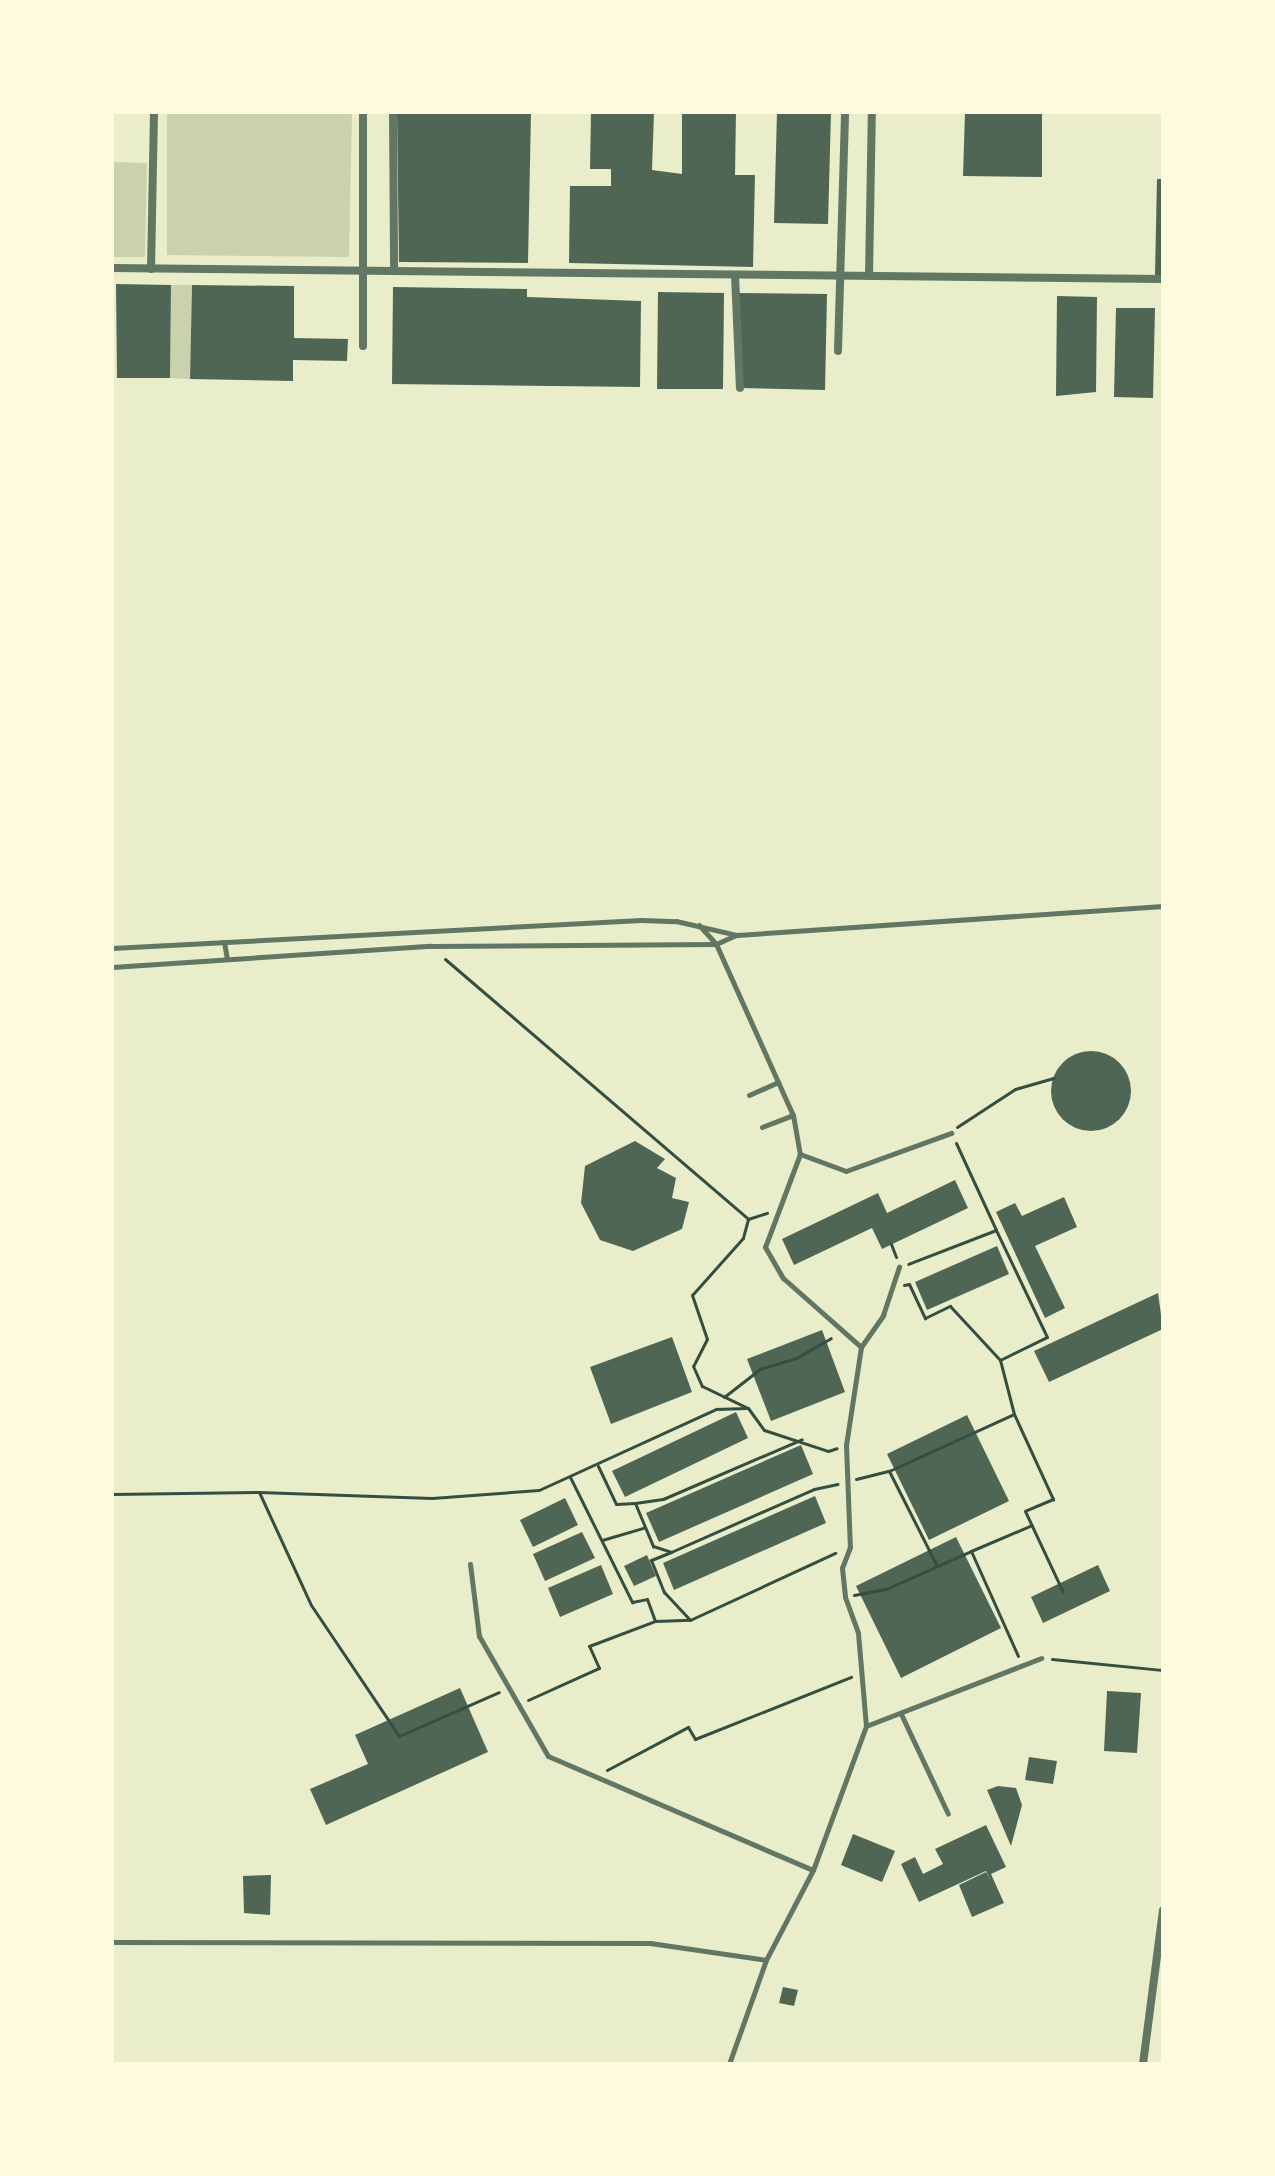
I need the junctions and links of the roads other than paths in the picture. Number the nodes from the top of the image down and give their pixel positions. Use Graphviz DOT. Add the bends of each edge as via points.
graph roads {
  1 [pos="154,112"];
  2 [pos="363,112"];
  3 [pos="393,112"];
  4 [pos="845,112"];
  5 [pos="872,112"];
  6 [pos="112,268"];
  7 [pos="151,269"];
  8 [pos="361,271"];
  9 [pos="394,271"];
  10 [pos="735,275"];
  11 [pos="840,276"];
  12 [pos="869,276"];
  13 [pos="1163,279"];
  14 [pos="363,346"];
  15 [pos="838,351"];
  16 [pos="740,388"];
  17 [pos="1163,906"];
  18 [pos="699,925"];
  19 [pos="737,935"];
  20 [pos="224,942"];
  21 [pos="716,944"];
  22 [pos="112,948"];
  23 [pos="227,959"];
  24 [pos="112,967"];
  25 [pos="778,1082"];
  26 [pos="749,1095"];
  27 [pos="793,1115"];
  28 [pos="762,1127"];
  29 [pos="951,1133"];
  30 [pos="800,1154"];
  31 [pos="899,1267"];
  32 [pos="861,1347"];
  33 [pos="470,1564"];
  34 [pos="1041,1658"];
  35 [pos="901,1714"];
  36 [pos="866,1726"];
  37 [pos="948,1814"];
  38 [pos="813,1870"];
  39 [pos="1163,1910"];
  40 [pos="112,1942"];
  41 [pos="766,1960"];
  42 [pos="729,2064"];
  43 [pos="1143,2064"];
  1 -- 7 [label="street"];
  2 -- 8 [label="street"];
  3 -- 9 [label="street"];
  4 -- 11 [label="street"];
  5 -- 12 [label="street"];
  6 -- 7 [label="street"];
  7 -- 8 [label="street"];
  8 -- 9 [label="street"];
  8 -- 14 [label="street"];
  9 -- 10 [label="street"];
  10 -- 11 [label="street"];
  10 -- 16 [label="street"];
  11 -- 12 [label="street"];
  11 -- 15 [label="street"];
  12 -- 13 [label="street"];
  17 -- 19 [label="lane"];
  18 -- 19 [label="lane"];
  18 -- 20 [label="lane" via="641,920"];
  18 -- 21 [label="lane"];
  19 -- 21 [label="lane"];
  20 -- 22 [label="lane"];
  20 -- 23 [label="lane"];
  21 -- 23 [label="lane" via="430,946"];
  21 -- 25 [label="lane"];
  23 -- 24 [label="lane"];
  25 -- 26 [label="lane"];
  25 -- 27 [label="lane"];
  27 -- 28 [label="lane"];
  27 -- 30 [label="lane"];
  29 -- 30 [label="lane" via="846,1171"];
  30 -- 32 [label="lane" via="765,1247 783,1278"];
  31 -- 32 [label="lane" via="883,1315"];
  32 -- 36 [label="lane" via="846,1445 850,1547 842,1568 864,1671"];
  33 -- 38 [label="lane" via="479,1636 548,1756"];
  34 -- 35 [label="lane"];
  35 -- 36 [label="lane"];
  35 -- 37 [label="lane"];
  36 -- 38 [label="lane"];
  38 -- 41 [label="lane"];
  39 -- 43 [label="street"];
  40 -- 41 [label="lane" via="650,1943"];
  41 -- 42 [label="lane"];
}
